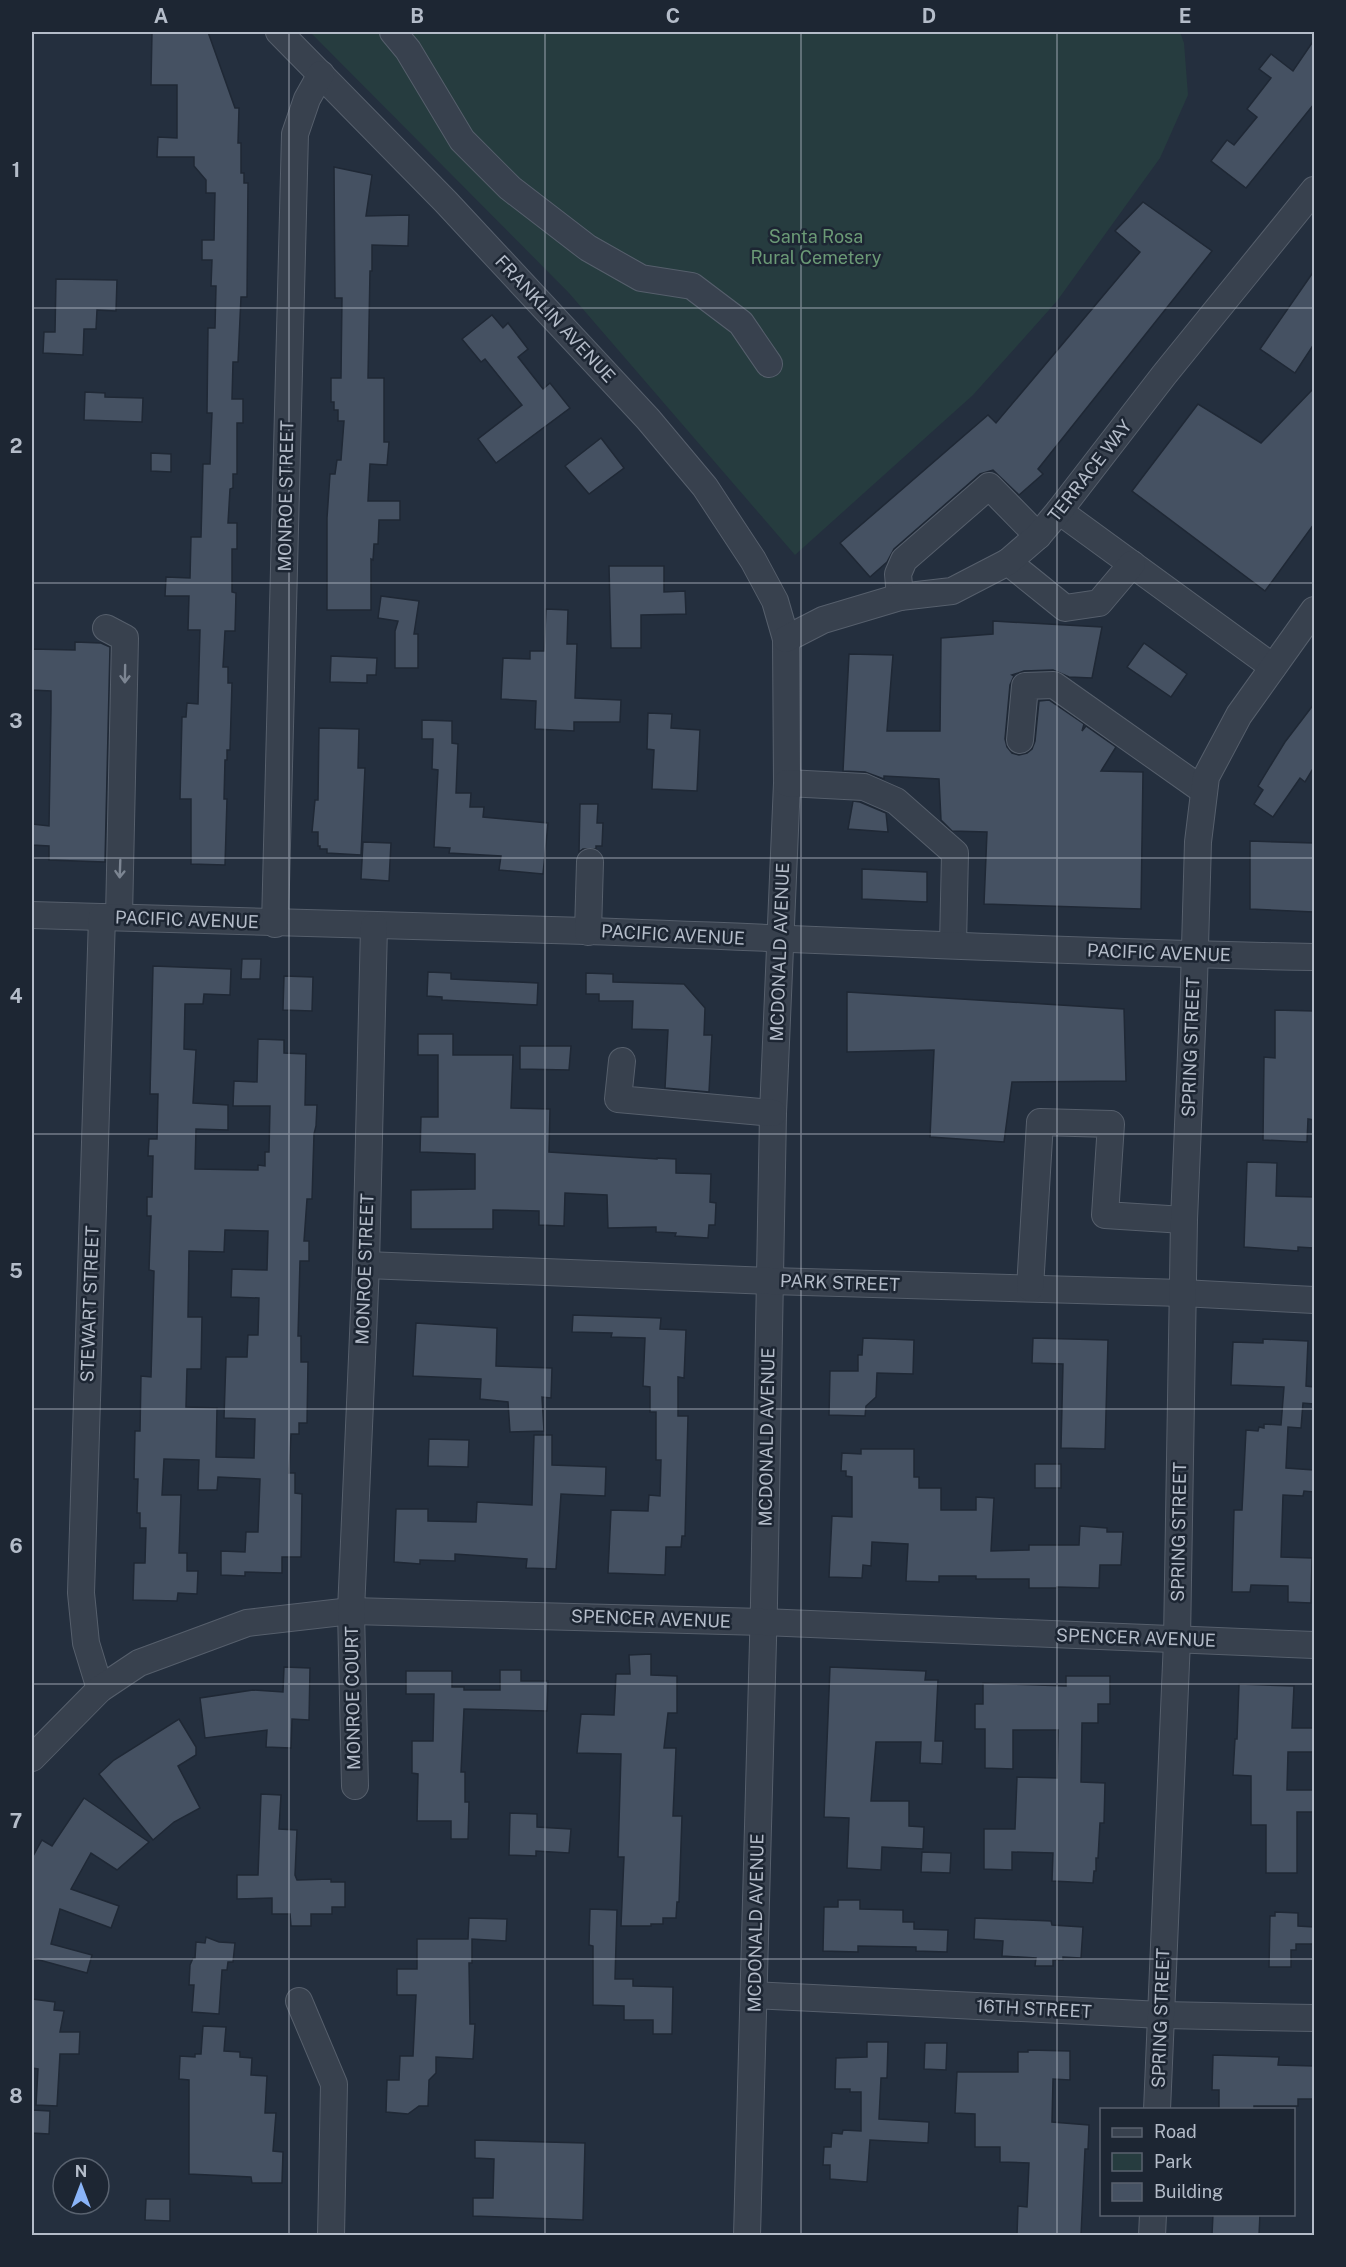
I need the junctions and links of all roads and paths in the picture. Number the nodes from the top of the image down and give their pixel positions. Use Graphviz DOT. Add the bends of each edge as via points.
graph roads {
  1 [pos="279,32"];
  2 [pos="393,32"];
  3 [pos="321,74"];
  4 [pos="1314,190"];
  5 [pos="769,364"];
  6 [pos="1059,511"];
  7 [pos="1038,536"];
  8 [pos="1008,562"];
  9 [pos="1132,564"];
  10 [pos="900,597"];
  11 [pos="1314,610"];
  12 [pos="106,628"];
  13 [pos="786,639"];
  14 [pos="1273,667"];
  15 [pos="1020,740"];
  16 [pos="787,783"];
  17 [pos="1204,791"];
  18 [pos="590,862"];
  19 [pos="32,915"];
  20 [pos="111,917"];
  21 [pos="275,924"];
  22 [pos="374,926"];
  23 [pos="588,932"];
  24 [pos="781,939"];
  25 [pos="953,945"];
  26 [pos="1195,955"];
  27 [pos="1314,957"];
  28 [pos="622,1061"];
  29 [pos="773,1113"];
  30 [pos="1184,1220"];
  31 [pos="366,1265"];
  32 [pos="771,1281"];
  33 [pos="1029,1288"];
  34 [pos="1182,1293"];
  35 [pos="1314,1300"];
  36 [pos="351,1611"];
  37 [pos="763,1622"];
  38 [pos="1177,1640"];
  39 [pos="1314,1645"];
  40 [pos="100,1689"];
  41 [pos="32,1758"];
  42 [pos="355,1786"];
  43 [pos="754,1995"];
  44 [pos="299,2001"];
  45 [pos="1162,2015"];
  46 [pos="1314,2018"];
  47 [pos="1157,2108"];
  48 [pos="1152,2216"];
  49 [pos="331,2235"];
  50 [pos="747,2235"];
  51 [pos="1152,2235"];
  1 -- 3 [label="street, FRANKLIN AVENUE"];
  2 -- 5 [label="street" via="462,140 510,188 588,248 641,278 692,286 741,323"];
  3 -- 13 [label="street, FRANKLIN AVENUE" via="577,342 705,487 767,584"];
  3 -- 21 [label="street, MONROE STREET" via="295,134"];
  4 -- 6 [label="street, TERRACE WAY"];
  6 -- 7 [label="street, TERRACE WAY"];
  6 -- 9 [label="street"];
  7 -- 8 [label="street, TERRACE WAY"];
  7 -- 10 [label="street" via="989,486 904,560 898,574"];
  8 -- 9 [label="street" via="1065,608 1099,603"];
  8 -- 10 [label="street, TERRACE WAY" via="952,591"];
  9 -- 14 [label="street"];
  10 -- 13 [label="street, TERRACE WAY" via="823,620"];
  11 -- 14 [label="street, SPRING STREET"];
  12 -- 20 [label="street, STEWART STREET, one-way" via="125,638"];
  13 -- 16 [label="street, MCDONALD AVENUE"];
  14 -- 17 [label="street, SPRING STREET" via="1239,715 1206,777"];
  15 -- 17 [label="street" via="1025,686 1054,685"];
  16 -- 24 [label="street, MCDONALD AVENUE"];
  16 -- 25 [label="street" via="864,787 896,801 955,853"];
  17 -- 26 [label="street, SPRING STREET" via="1198,842"];
  18 -- 23 [label="street"];
  19 -- 20 [label="street, PACIFIC AVENUE"];
  20 -- 21 [label="street, PACIFIC AVENUE"];
  20 -- 40 [label="street, STEWART STREET" via="81,1593 86,1643"];
  21 -- 22 [label="street, PACIFIC AVENUE"];
  22 -- 23 [label="street, PACIFIC AVENUE"];
  22 -- 31 [label="street, MONROE STREET"];
  23 -- 24 [label="street, PACIFIC AVENUE"];
  24 -- 25 [label="street, PACIFIC AVENUE"];
  24 -- 29 [label="street, MCDONALD AVENUE"];
  25 -- 26 [label="street, PACIFIC AVENUE"];
  26 -- 27 [label="street, PACIFIC AVENUE"];
  26 -- 30 [label="street, SPRING STREET"];
  28 -- 29 [label="street" via="618,1099"];
  29 -- 32 [label="street, MCDONALD AVENUE"];
  30 -- 33 [label="street" via="1105,1215 1111,1124 1040,1122"];
  30 -- 34 [label="street, SPRING STREET"];
  31 -- 32 [label="street, PARK STREET"];
  31 -- 36 [label="street, MONROE STREET"];
  32 -- 33 [label="street, PARK STREET"];
  32 -- 37 [label="street, MCDONALD AVENUE"];
  33 -- 34 [label="street, PARK STREET"];
  34 -- 35 [label="street, PARK STREET"];
  34 -- 38 [label="street, SPRING STREET"];
  36 -- 37 [label="street, SPENCER AVENUE"];
  36 -- 40 [label="street, SPENCER AVENUE" via="247,1623 139,1663"];
  36 -- 42 [label="street, MONROE COURT"];
  37 -- 38 [label="street, SPENCER AVENUE"];
  37 -- 43 [label="street, MCDONALD AVENUE"];
  38 -- 39 [label="street, SPENCER AVENUE"];
  38 -- 45 [label="street, SPRING STREET"];
  40 -- 41 [label="street, SPENCER AVENUE"];
  43 -- 45 [label="street, 16TH STREET"];
  43 -- 50 [label="street, MCDONALD AVENUE"];
  44 -- 49 [label="street" via="334,2084"];
  45 -- 46 [label="street, 16TH STREET"];
  45 -- 47 [label="street, SPRING STREET"];
  48 -- 51 [label="street"];
}
